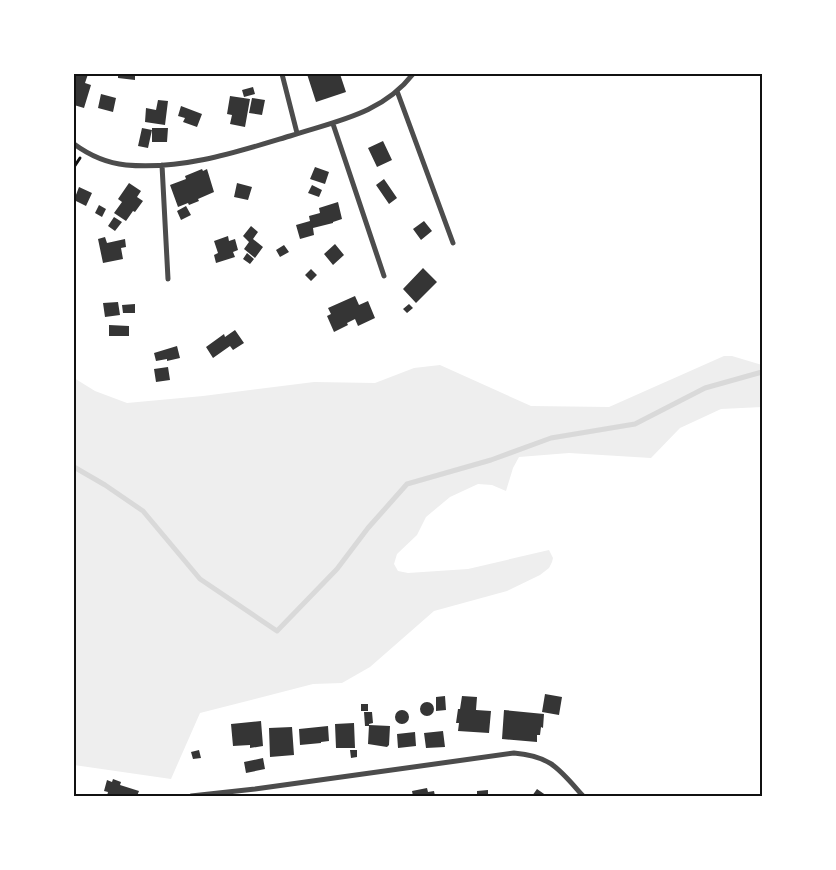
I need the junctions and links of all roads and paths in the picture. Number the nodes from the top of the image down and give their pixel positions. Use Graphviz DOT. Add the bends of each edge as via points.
graph roads {
  1 [pos="282,74"];
  2 [pos="413,74"];
  3 [pos="397,91"];
  4 [pos="333,124"];
  5 [pos="296,134"];
  6 [pos="74,144"];
  7 [pos="162,165"];
  8 [pos="453,243"];
  9 [pos="384,276"];
  10 [pos="168,279"];
  11 [pos="191,796"];
  12 [pos="583,796"];
  1 -- 5 [label="street"];
  2 -- 3 [label="street"];
  3 -- 4 [label="street" via="368,110"];
  3 -- 8 [label="street"];
  4 -- 5 [label="street"];
  4 -- 9 [label="street"];
  5 -- 7 [label="street" via="230,154 174,166"];
  6 -- 7 [label="street" via="104,160 126,165"];
  7 -- 10 [label="street"];
  11 -- 12 [label="street" via="514,753 532,754 548,761"];
}
